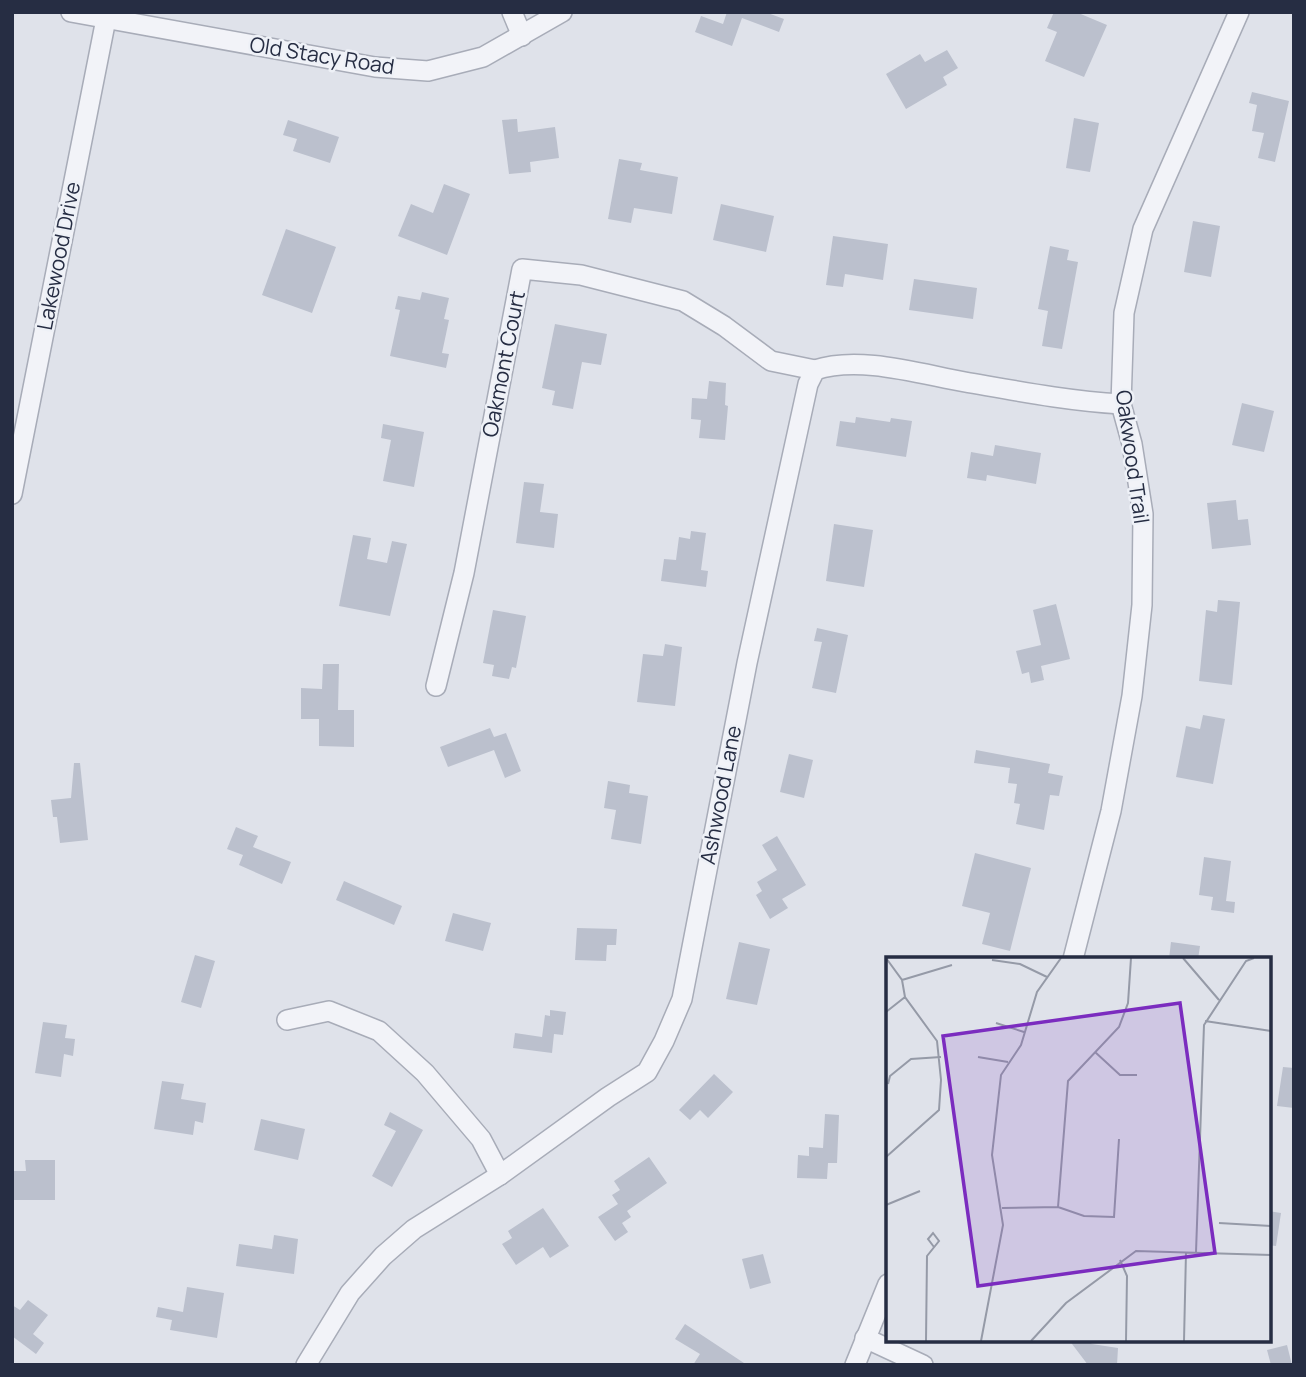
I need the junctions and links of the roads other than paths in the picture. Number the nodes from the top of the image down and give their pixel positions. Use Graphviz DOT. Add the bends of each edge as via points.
graph roads {
  1 [pos="71,12"];
  2 [pos="512,12"];
  3 [pos="562,12"];
  4 [pos="1239,12"];
  5 [pos="106,19"];
  6 [pos="161,21"];
  7 [pos="522,36"];
  8 [pos="815,370"];
  9 [pos="1121,404"];
  10 [pos="12,494"];
  11 [pos="436,686"];
  12 [pos="1074,957"];
  13 [pos="287,1020"];
  14 [pos="500,1175"];
  15 [pos="886,1289"];
  16 [pos="865,1338"];
  17 [pos="306,1365"];
  18 [pos="855,1365"];
  19 [pos="923,1365"];
  1 -- 5 [label="street, Old Stacy Road"];
  2 -- 7 [label="street"];
  3 -- 7 [label="street, Old Stacy Road"];
  4 -- 9 [label="street, Oakwood Trail" via="1143,229 1124,313"];
  5 -- 6 [label="street, Old Stacy Road"];
  5 -- 10 [label="street, Lakewood Drive"];
  6 -- 7 [label="street, Old Stacy Road" via="375,67 428,71 483,57"];
  8 -- 9 [label="street" via="833,364 884,367 1071,401"];
  8 -- 11 [label="street, Oakmont Court" via="771,360 682,301 581,275 522,269 464,573"];
  8 -- 14 [label="street, Ashwood Lane" via="808,384 747,663 682,999 647,1072"];
  9 -- 12 [label="street, Oakwood Trail" via="1143,514 1142,605 1132,696 1111,811"];
  13 -- 14 [label="street" via="329,1011 379,1031 425,1073 481,1139"];
  14 -- 17 [label="street, Ashwood Lane" via="414,1229 383,1256 350,1293"];
  15 -- 16 [label="street"];
  16 -- 18 [label="street"];
  16 -- 19 [label="street"];
}
